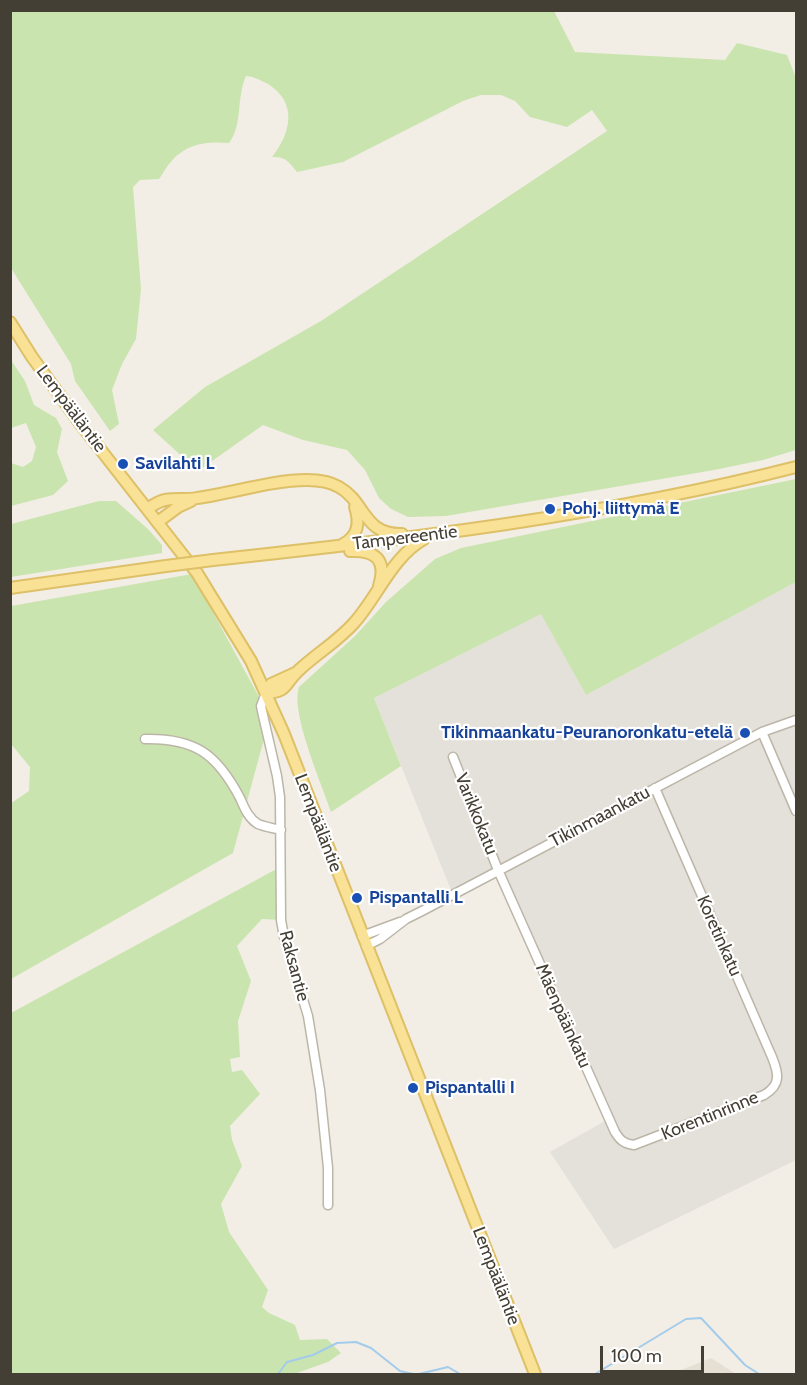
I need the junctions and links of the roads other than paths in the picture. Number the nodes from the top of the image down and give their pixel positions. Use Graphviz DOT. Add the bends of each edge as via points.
graph roads {
  1 [pos="10,322"];
  2 [pos="796,467"];
  3 [pos="196,499"];
  4 [pos="354,501"];
  5 [pos="148,508"];
  6 [pos="159,521"];
  7 [pos="444,534"];
  8 [pos="430,536"];
  9 [pos="334,547"];
  10 [pos="298,551"];
  11 [pos="10,588"];
  12 [pos="372,600"];
  13 [pos="266,693"];
  14 [pos="796,720"];
  15 [pos="762,732"];
  16 [pos="145,738"];
  17 [pos="453,757"];
  18 [pos="655,788"];
  19 [pos="796,811"];
  20 [pos="281,830"];
  21 [pos="498,870"];
  22 [pos="364,941"];
  23 [pos="776,1085"];
  24 [pos="642,1143"];
  25 [pos="328,1205"];
  26 [pos="535,1374"];
  1 -- 5 [label="main road, Lempääläntie" via="60,396"];
  2 -- 7 [label="main road, Tampereentie" via="646,501"];
  3 -- 4 [label="main road" via="316,480 339,487"];
  3 -- 5 [label="main road" via="164,500"];
  3 -- 6 [label="main road"];
  4 -- 7 [label="main road" via="371,523 384,532"];
  4 -- 9 [label="main road" via="357,530 349,541"];
  5 -- 6 [label="main road, Lempääläntie"];
  6 -- 13 [label="main road, Lempääläntie" via="225,617"];
  7 -- 8 [label="main road, Tampereentie"];
  8 -- 9 [label="main road, Tampereentie"];
  8 -- 12 [label="main road" via="406,551"];
  9 -- 10 [label="main road, Tampereentie"];
  10 -- 11 [label="main road, Tampereentie, bridge"];
  10 -- 12 [label="main road" via="358,551 373,555 382,567"];
  12 -- 13 [label="main road" via="338,639 296,673 287,686 278,693"];
  13 -- 20 [label="street, Raksantie" via="261,706 277,776"];
  13 -- 22 [label="main road, Lempääläntie"];
  14 -- 15 [label="street, Tikinmaankatu"];
  15 -- 18 [label="street, Tikinmaankatu"];
  15 -- 19 [label="street"];
  16 -- 20 [label="street" via="183,741 212,757 225,772 249,816 258,824"];
  17 -- 21 [label="street, Varikkokatu"];
  18 -- 21 [label="street, Tikinmaankatu"];
  18 -- 23 [label="street, Koretinkatu" via="772,1057 777,1070"];
  20 -- 25 [label="street, Raksantie" via="284,937 308,1016 320,1090"];
  21 -- 22 [label="street, Tikinmaankatu" via="406,920 380,939"];
  21 -- 24 [label="street, Mäenpäänkatu" via="615,1132 627,1145"];
  22 -- 26 [label="main road, Lempääläntie"];
  23 -- 24 [label="street, Korentinrinne" via="764,1095"];
}
